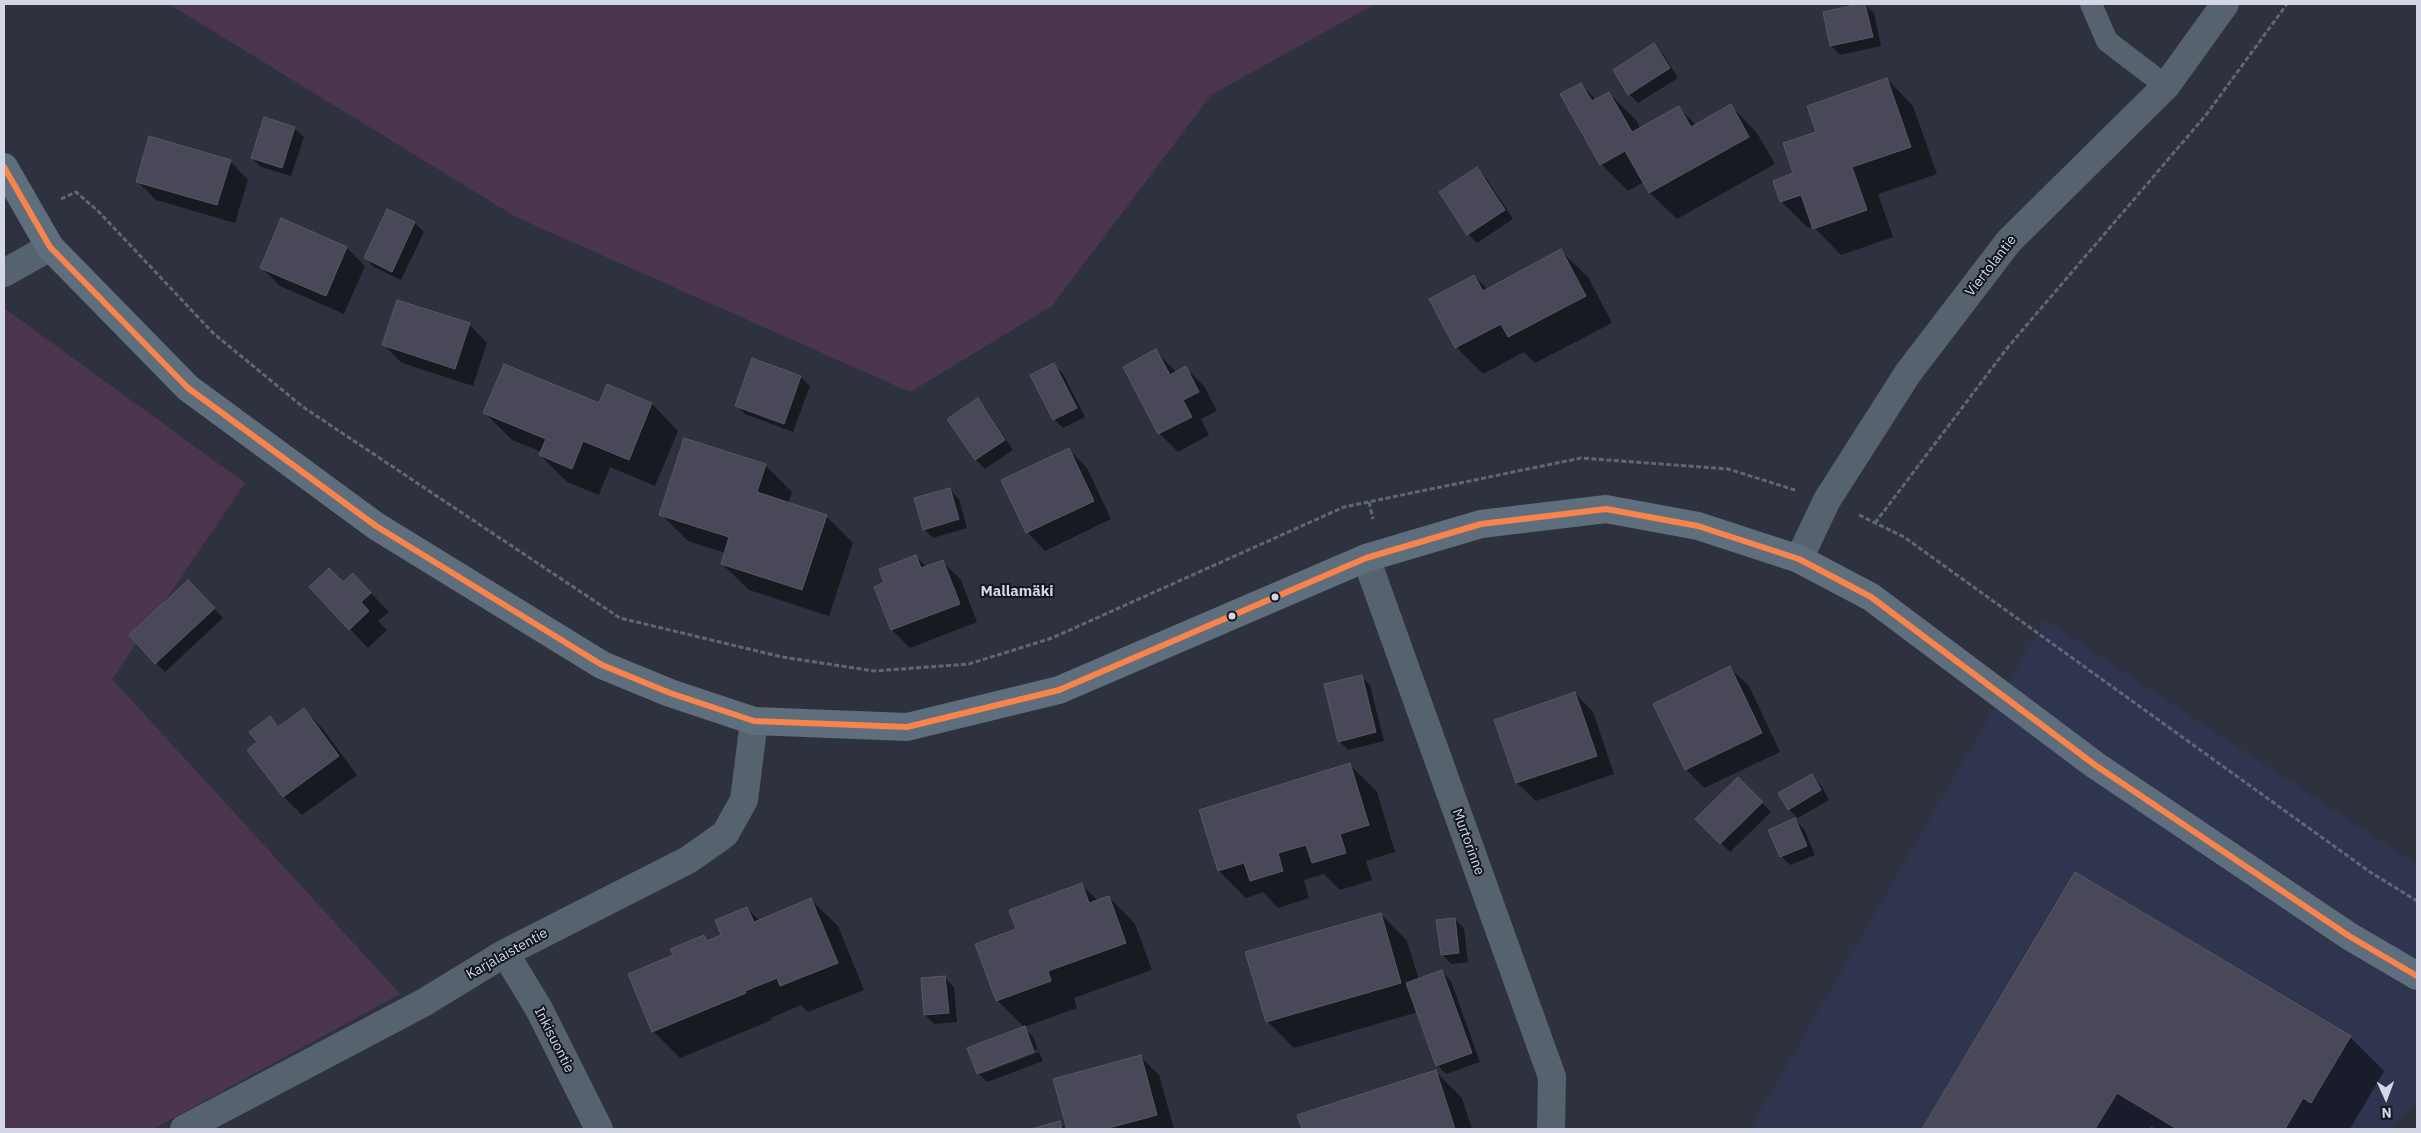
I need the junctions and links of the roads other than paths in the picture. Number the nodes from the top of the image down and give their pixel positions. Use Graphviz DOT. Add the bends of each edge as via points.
graph roads {
  1 [pos="2091,4"];
  2 [pos="2225,4"];
  3 [pos="2166,86"];
  4 [pos="4,167"];
  5 [pos="50,247"];
  6 [pos="4,273"];
  7 [pos="1366,558"];
  8 [pos="1799,559"];
  9 [pos="754,720"];
  10 [pos="504,954"];
  11 [pos="2417,976"];
  12 [pos="184,1129"];
  13 [pos="599,1129"];
  14 [pos="1551,1129"];
  1 -- 3 [label="lane" via="2107,41"];
  2 -- 3 [label="street, Viertolantie"];
  3 -- 8 [label="street, Viertolantie" via="2009,241 1908,373 1827,500"];
  4 -- 5 [label="main road"];
  5 -- 6 [label="street"];
  5 -- 9 [label="main road" via="188,388 376,526 602,665 670,693"];
  7 -- 8 [label="main road" via="1481,524 1606,509 1698,526"];
  7 -- 9 [label="main road" via="1059,690 907,727"];
  7 -- 14 [label="street, Murtorinne" via="1552,1077"];
  8 -- 11 [label="main road" via="1871,597 2095,765 2350,936"];
  9 -- 10 [label="street, Karjalaistentie" via="744,800 725,834 688,860"];
  10 -- 12 [label="street, Karjalaistentie" via="423,1003"];
  10 -- 13 [label="street, Inkisuontie" via="539,1009"];
}
